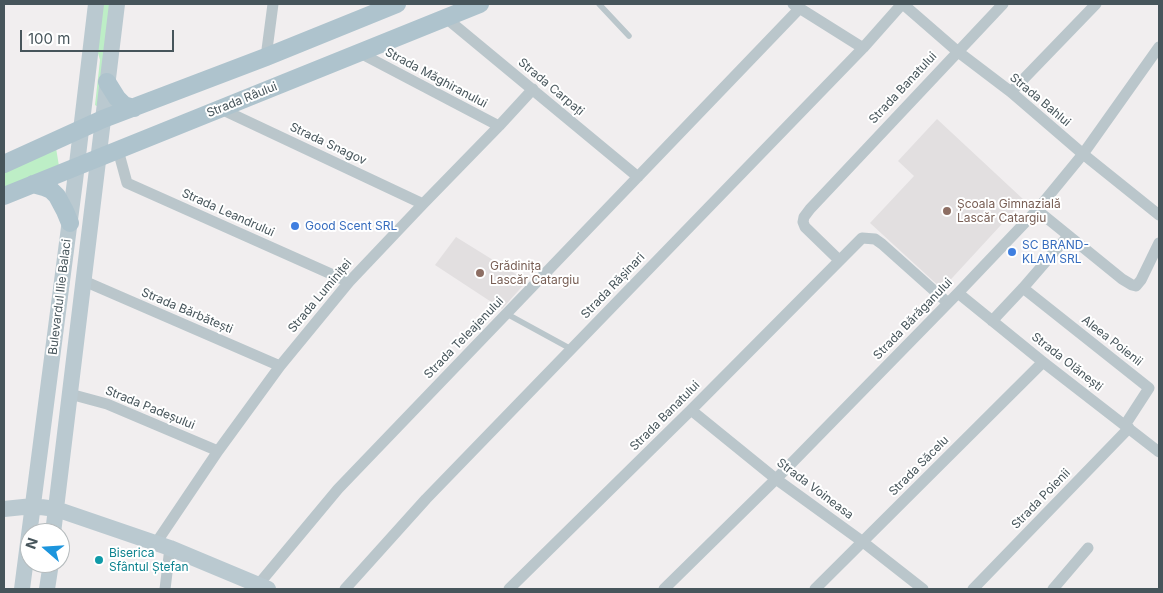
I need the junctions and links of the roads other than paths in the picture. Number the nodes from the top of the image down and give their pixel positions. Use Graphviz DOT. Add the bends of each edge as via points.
graph roads {
  1 [pos="96,4"];
  2 [pos="117,4"];
  3 [pos="273,4"];
  4 [pos="396,4"];
  5 [pos="480,4"];
  6 [pos="599,4"];
  7 [pos="903,4"];
  8 [pos="1003,4"];
  9 [pos="1096,4"];
  10 [pos="796,6"];
  11 [pos="446,18"];
  12 [pos="629,36"];
  13 [pos="1159,47"];
  14 [pos="863,48"];
  15 [pos="957,51"];
  16 [pos="360,53"];
  17 [pos="266,58"];
  18 [pos="107,82"];
  19 [pos="533,89"];
  20 [pos="1010,92"];
  21 [pos="134,108"];
  22 [pos="221,109"];
  23 [pos="103,119"];
  24 [pos="499,126"];
  25 [pos="81,130"];
  26 [pos="118,150"];
  27 [pos="1083,154"];
  28 [pos="98,157"];
  29 [pos="4,164"];
  30 [pos="77,167"];
  31 [pos="638,177"];
  32 [pos="33,184"];
  33 [pos="4,196"];
  34 [pos="423,204"];
  35 [pos="1037,210"];
  36 [pos="1159,215"];
  37 [pos="70,223"];
  38 [pos="1068,236"];
  39 [pos="1159,243"];
  40 [pos="839,260"];
  41 [pos="84,281"];
  42 [pos="349,282"];
  43 [pos="1023,288"];
  44 [pos="958,293"];
  45 [pos="948,303"];
  46 [pos="507,314"];
  47 [pos="992,321"];
  48 [pos="571,348"];
  49 [pos="1043,362"];
  50 [pos="280,366"];
  51 [pos="70,394"];
  52 [pos="691,410"];
  53 [pos="1127,426"];
  54 [pos="218,450"];
  55 [pos="1159,452"];
  56 [pos="776,479"];
  57 [pos="33,506"];
  58 [pos="4,509"];
  59 [pos="56,509"];
  60 [pos="54,523"];
  61 [pos="863,542"];
  62 [pos="162,546"];
  63 [pos="1088,548"];
  64 [pos="50,573"];
  65 [pos="263,587"];
  66 [pos="22,589"];
  67 [pos="48,589"];
  68 [pos="165,589"];
  69 [pos="345,589"];
  70 [pos="509,589"];
  71 [pos="664,589"];
  72 [pos="815,589"];
  73 [pos="923,589"];
  74 [pos="973,589"];
  75 [pos="1053,589"];
  1 -- 25 [label="main road, Bulevardul Ilie Balaci"];
  2 -- 18 [label="main road, Bulevardul Ilie Balaci"];
  3 -- 17 [label="street"];
  4 -- 17 [label="main road"];
  5 -- 11 [label="main road, Strada Râului"];
  6 -- 12 [label="lane"];
  7 -- 14 [label="street, Strada Rășinari"];
  7 -- 15 [label="street, Strada Bahlui"];
  8 -- 15 [label="street, Strada Banatului"];
  9 -- 20 [label="street"];
  10 -- 14 [label="street"];
  10 -- 31 [label="street, Strada Teleajenului"];
  11 -- 16 [label="main road, Strada Râului"];
  11 -- 19 [label="street, Strada Carpați"];
  13 -- 27 [label="street, Strada Bărăganului"];
  14 -- 48 [label="street, Strada Rășinari"];
  15 -- 20 [label="street, Strada Bahlui"];
  15 -- 40 [label="street, Strada Banatului" via="804,217 806,227"];
  16 -- 22 [label="main road, Strada Râului"];
  16 -- 24 [label="street, Strada Măghiranului"];
  17 -- 21 [label="main road"];
  18 -- 21 [label="main road" via="124,105"];
  18 -- 23 [label="main road, Bulevardul Ilie Balaci"];
  19 -- 24 [label="street, Strada Luminiței"];
  19 -- 31 [label="street, Strada Carpați"];
  20 -- 27 [label="street, Strada Bahlui"];
  21 -- 23 [label="main road"];
  22 -- 26 [label="main road, Strada Râului"];
  22 -- 34 [label="street, Strada Snagov"];
  23 -- 25 [label="main road"];
  23 -- 28 [label="main road, Bulevardul Ilie Balaci"];
  24 -- 34 [label="street, Strada Luminiței"];
  25 -- 29 [label="main road"];
  25 -- 30 [label="main road, Bulevardul Ilie Balaci"];
  26 -- 28 [label="main road, Strada Râului"];
  26 -- 42 [label="street, Strada Leandrului" via="127,183"];
  27 -- 35 [label="street, Strada Bărăganului"];
  27 -- 36 [label="street, Strada Bahlui"];
  28 -- 30 [label="main road, Strada Râului"];
  28 -- 41 [label="main road, Bulevardul Ilie Balaci"];
  30 -- 32 [label="main road, Strada Râului"];
  30 -- 37 [label="main road, Bulevardul Ilie Balaci"];
  31 -- 46 [label="street, Strada Teleajenului"];
  32 -- 33 [label="main road, Strada Râului"];
  32 -- 37 [label="main road" via="51,190 57,196"];
  34 -- 42 [label="street, Strada Luminiței"];
  35 -- 38 [label="street"];
  35 -- 44 [label="street, Strada Bărăganului"];
  37 -- 57 [label="main road, Bulevardul Ilie Balaci"];
  38 -- 39 [label="street" via="1122,279 1136,286"];
  38 -- 43 [label="street"];
  40 -- 45 [label="street, Strada Banatului" via="862,238 874,239"];
  40 -- 52 [label="street, Strada Banatului"];
  41 -- 50 [label="street, Strada Bărbătești"];
  41 -- 51 [label="main road, Bulevardul Ilie Balaci"];
  42 -- 50 [label="street, Strada Luminiței"];
  43 -- 47 [label="street"];
  43 -- 53 [label="street, Aleea Poienii" via="1149,388"];
  44 -- 45 [label="street, Strada Bărăganului"];
  44 -- 47 [label="street, Strada Olănești"];
  45 -- 56 [label="street, Strada Bărăganului"];
  46 -- 48 [label="lane"];
  46 -- 65 [label="street, Strada Teleajenului" via="338,489"];
  47 -- 49 [label="street, Strada Olănești"];
  48 -- 69 [label="street, Strada Rășinari"];
  49 -- 53 [label="street, Strada Olănești"];
  49 -- 61 [label="street, Strada Săcelu"];
  50 -- 54 [label="street, Strada Luminiței"];
  51 -- 54 [label="street, Strada Padeșului" via="108,404"];
  51 -- 59 [label="main road, Bulevardul Ilie Balaci"];
  52 -- 56 [label="street, Strada Voineasa"];
  52 -- 70 [label="street, Strada Banatului"];
  53 -- 55 [label="street, Strada Olănești"];
  53 -- 74 [label="street, Strada Poienii"];
  54 -- 62 [label="street, Strada Luminiței"];
  56 -- 61 [label="street, Strada Voineasa"];
  56 -- 71 [label="street, Strada Bărăganului"];
  57 -- 58 [label="main road"];
  57 -- 59 [label="main road"];
  57 -- 66 [label="main road, Bulevardul Ilie Balaci"];
  59 -- 60 [label="main road, Bulevardul Ilie Balaci"];
  59 -- 62 [label="main road"];
  61 -- 72 [label="street, Strada Săcelu"];
  61 -- 73 [label="street, Strada Voineasa"];
  62 -- 65 [label="main road"];
  62 -- 68 [label="street"];
  63 -- 75 [label="street"];
  64 -- 67 [label="main road"];
}
